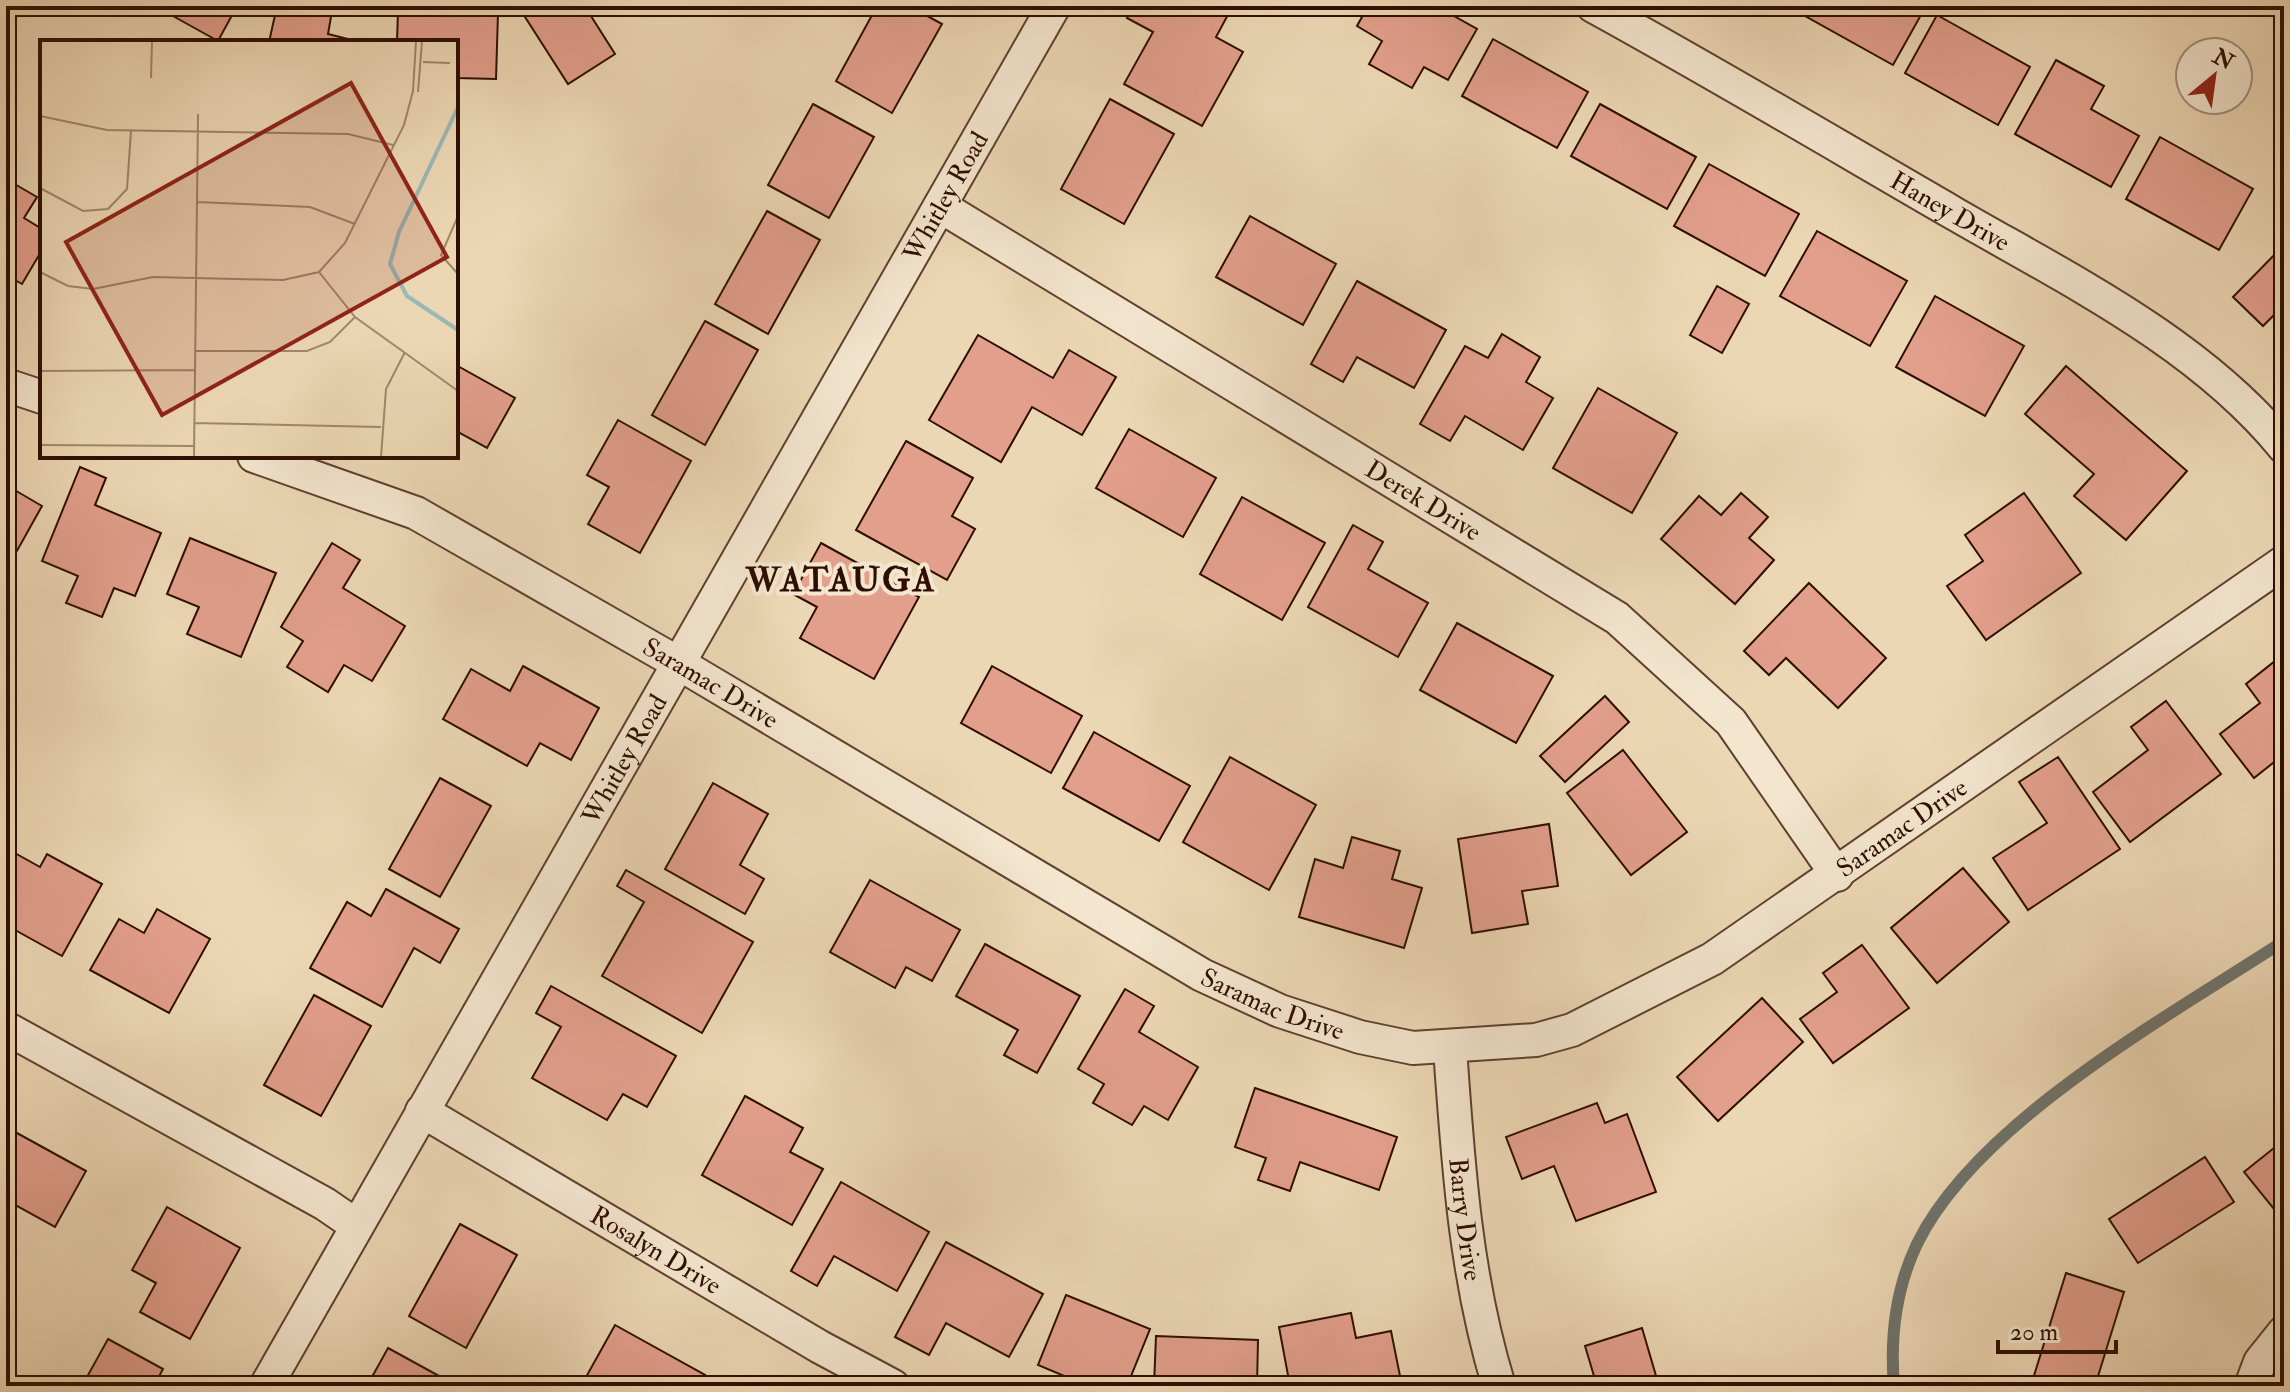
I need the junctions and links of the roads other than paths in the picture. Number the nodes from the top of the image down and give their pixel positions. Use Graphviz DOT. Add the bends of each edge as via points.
graph roads {
  1 [pos="1054,6"];
  2 [pos="1593,6"];
  3 [pos="940,206"];
  4 [pos="6,385"];
  5 [pos="40,396"];
  6 [pos="2284,447"];
  7 [pos="260,458"];
  8 [pos="2284,562"];
  9 [pos="678,663"];
  10 [pos="1837,875"];
  11 [pos="6,1028"];
  12 [pos="1450,1048"];
  13 [pos="422,1111"];
  14 [pos="357,1226"];
  15 [pos="2284,1332"];
  16 [pos="266,1386"];
  17 [pos="893,1386"];
  18 [pos="1499,1386"];
  19 [pos="2251,1386"];
  1 -- 3 [label="street, Whitley Road"];
  2 -- 6 [label="street, Haney Drive" via="2104,301 2206,370 2262,419"];
  3 -- 9 [label="street, Whitley Road"];
  3 -- 10 [label="street, Derek Drive" via="1617,618 1731,722"];
  4 -- 5 [label="street"];
  7 -- 9 [label="street, Saramac Drive" via="416,513"];
  8 -- 10 [label="street, Saramac Drive"];
  9 -- 12 [label="street, Saramac Drive" via="1202,975 1280,1011 1360,1037 1413,1048"];
  9 -- 13 [label="street, Whitley Road"];
  10 -- 12 [label="street, Saramac Drive" via="1712,959 1572,1030 1536,1040"];
  11 -- 14 [label="street"];
  12 -- 18 [label="street, Barry Drive" via="1464,1221"];
  13 -- 14 [label="street, Whitley Road"];
  13 -- 17 [label="street, Rosalyn Drive"];
  14 -- 16 [label="street, Whitley Road"];
  15 -- 19 [label="street" via="2260,1362"];
}
